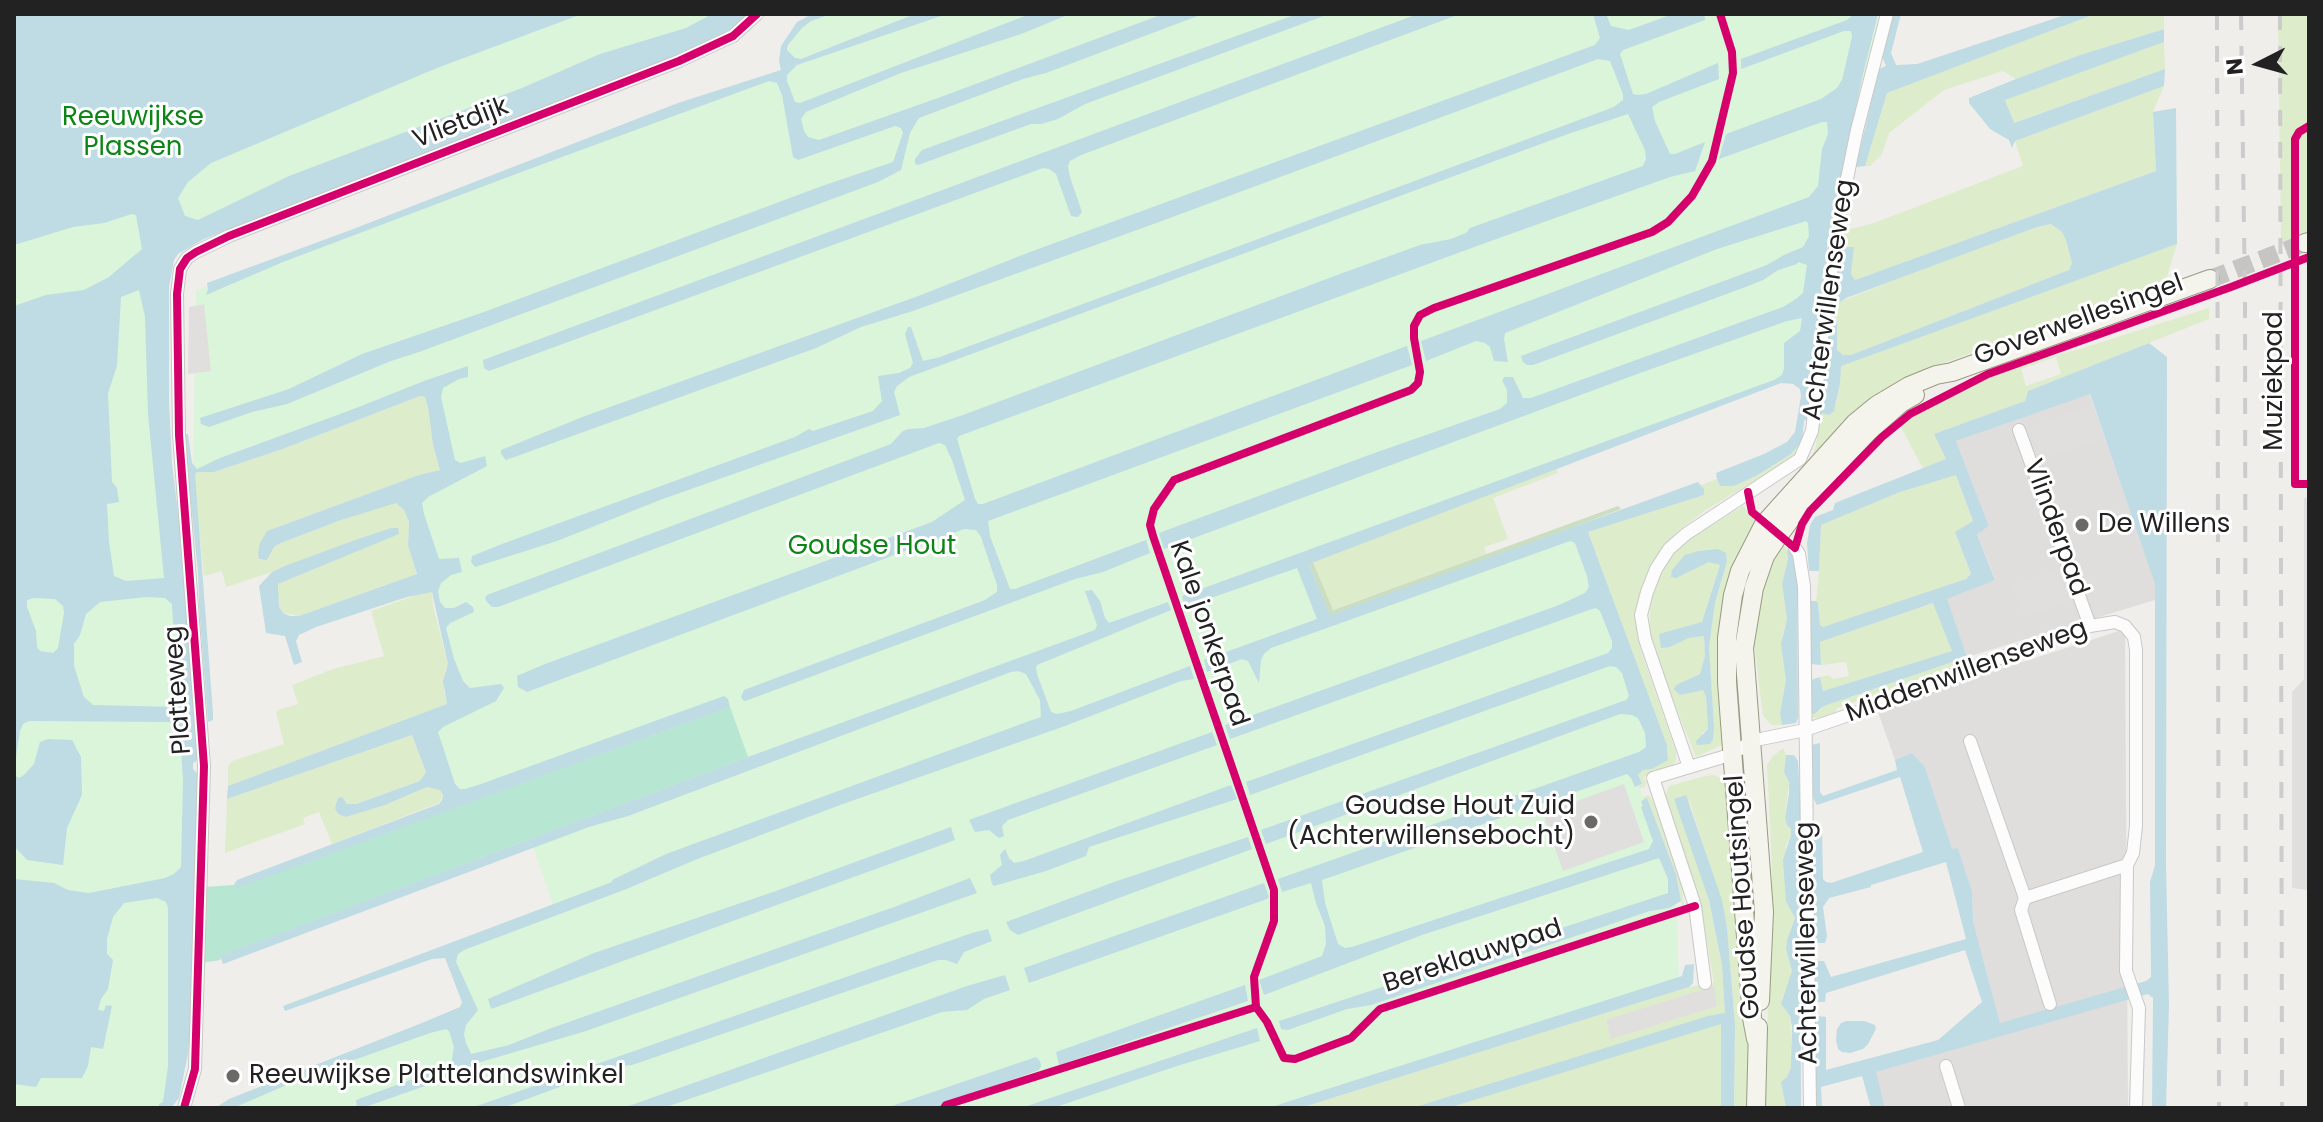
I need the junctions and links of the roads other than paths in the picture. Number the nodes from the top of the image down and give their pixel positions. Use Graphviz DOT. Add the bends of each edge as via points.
graph roads {
  1 [pos="757,14"];
  2 [pos="1887,14"];
  3 [pos="180,269"];
  4 [pos="2210,279"];
  5 [pos="1952,372"];
  6 [pos="2019,430"];
  7 [pos="1795,548"];
  8 [pos="2090,626"];
  9 [pos="1805,730"];
  10 [pos="1751,741"];
  11 [pos="1970,741"];
  12 [pos="1733,754"];
  13 [pos="1689,767"];
  14 [pos="2127,865"];
  15 [pos="2025,898"];
  16 [pos="1705,983"];
  17 [pos="2050,1004"];
  18 [pos="1756,1039"];
  19 [pos="1946,1066"];
  20 [pos="184,1108"];
  21 [pos="1756,1108"];
  22 [pos="1810,1108"];
  23 [pos="1959,1108"];
  24 [pos="2136,1108"];
  1 -- 3 [label="street, Vlietdijk" via="733,36 692,55 229,236 187,258"];
  2 -- 13 [label="street, Achterwillenseweg" via="1842,203 1812,431 1800,459 1669,549 1647,592 1641,615 1645,639"];
  3 -- 20 [label="street, Platteweg" via="179,435 204,766 195,1069"];
  4 -- 5 [label="main road, Goverwellesingel"];
  5 -- 10 [label="main road, Goverwellesingel" via="1901,403 1868,432 1810,493 1765,556 1744,648"];
  5 -- 12 [label="main road, Goverwellesingel" via="1909,386 1866,414 1764,524 1740,571 1727,638"];
  6 -- 8 [label="street, Vlinderpad"];
  7 -- 9 [label="street, Achterwillenseweg" via="1804,586"];
  8 -- 9 [label="street, Middenwillenseweg"];
  8 -- 14 [label="street, Middenwillenseweg" via="2115,622 2134,637 2136,826"];
  9 -- 10 [label="street"];
  9 -- 22 [label="street, Achterwillenseweg"];
  10 -- 12 [label="street"];
  10 -- 18 [label="main road, Goudse Houtsingel" via="1764,912"];
  11 -- 15 [label="street"];
  12 -- 13 [label="street"];
  12 -- 18 [label="main road, Goudse Houtsingel"];
  13 -- 16 [label="street" via="1653,778 1695,906"];
  14 -- 15 [label="street"];
  14 -- 24 [label="street, Middenwillenseweg" via="2126,971 2139,1008"];
  15 -- 17 [label="street" via="2021,910"];
  18 -- 21 [label="main road, Goudse Houtsingel"];
  19 -- 23 [label="street"];
}
